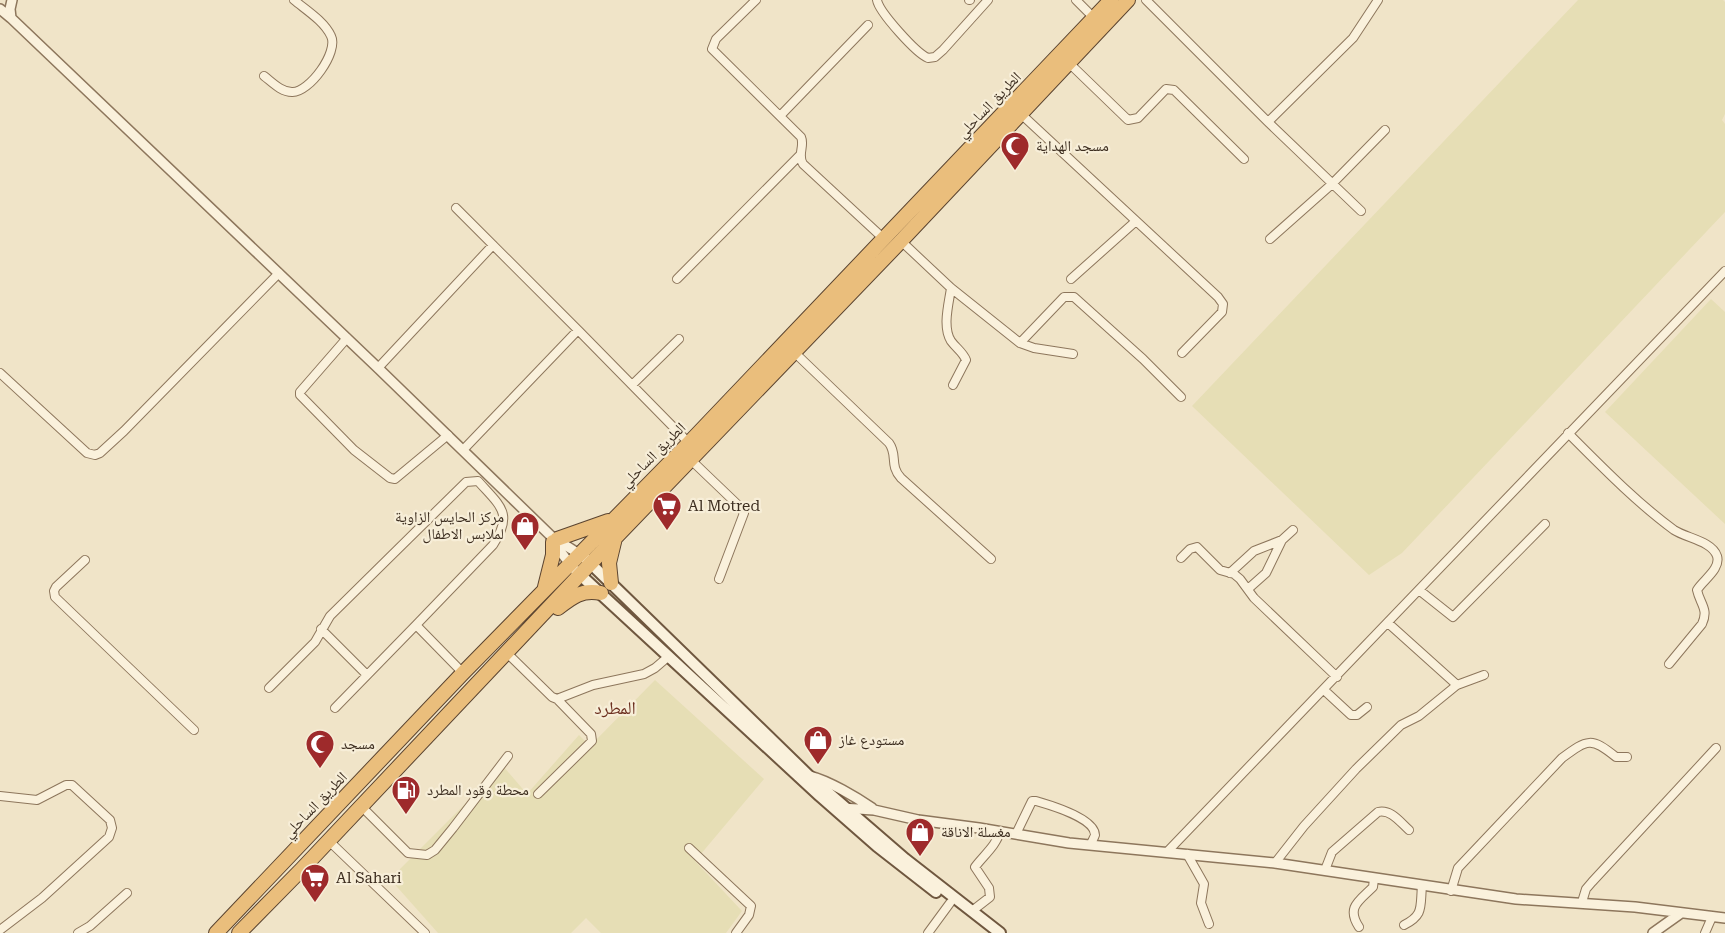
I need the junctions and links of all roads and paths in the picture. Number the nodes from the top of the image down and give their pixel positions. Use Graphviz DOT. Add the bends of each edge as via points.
graph roads {
  1 [pos="12,0"];
  2 [pos="294,0"];
  3 [pos="756,0"];
  4 [pos="877,0"];
  5 [pos="988,0"];
  6 [pos="1076,0"];
  7 [pos="1111,0"];
  8 [pos="1128,0"];
  9 [pos="1146,0"];
  10 [pos="1378,0"];
  11 [pos="0,9"];
  12 [pos="11,18"];
  13 [pos="1094,18"];
  14 [pos="868,25"];
  15 [pos="1069,63"];
  16 [pos="264,76"];
  17 [pos="1021,114"];
  18 [pos="780,116"];
  19 [pos="1268,123"];
  20 [pos="1385,130"];
  21 [pos="800,155"];
  22 [pos="1244,159"];
  23 [pos="1332,184"];
  24 [pos="456,208"];
  25 [pos="1360,211"];
  26 [pos="1136,221"];
  27 [pos="884,239"];
  28 [pos="1270,239"];
  29 [pos="901,241"];
  30 [pos="494,245"];
  31 [pos="1725,270"];
  32 [pos="279,273"];
  33 [pos="677,279"];
  34 [pos="1071,279"];
  35 [pos="951,288"];
  36 [pos="578,330"];
  37 [pos="347,338"];
  38 [pos="679,339"];
  39 [pos="1020,343"];
  40 [pos="794,352"];
  41 [pos="1182,353"];
  42 [pos="1073,354"];
  43 [pos="378,368"];
  44 [pos="0,373"];
  45 [pos="633,385"];
  46 [pos="952,385"];
  47 [pos="1181,397"];
  48 [pos="1568,433"];
  49 [pos="448,435"];
  50 [pos="689,443"];
  51 [pos="463,450"];
  52 [pos="691,460"];
  53 [pos="612,519"];
  54 [pos="1545,524"];
  55 [pos="1293,530"];
  56 [pos="615,538"];
  57 [pos="554,540"];
  58 [pos="1282,540"];
  59 [pos="579,554"];
  60 [pos="1181,558"];
  61 [pos="991,559"];
  62 [pos="85,560"];
  63 [pos="591,563"];
  64 [pos="570,564"];
  65 [pos="1230,573"];
  66 [pos="580,575"];
  67 [pos="719,579"];
  68 [pos="611,583"];
  69 [pos="1248,589"];
  70 [pos="544,590"];
  71 [pos="1419,590"];
  72 [pos="601,593"];
  73 [pos="542,614"];
  74 [pos="1388,623"];
  75 [pos="416,625"];
  76 [pos="321,629"];
  77 [pos="507,652"];
  78 [pos="669,656"];
  79 [pos="1669,664"];
  80 [pos="464,673"];
  81 [pos="367,675"];
  82 [pos="1484,675"];
  83 [pos="1337,677"];
  84 [pos="1457,685"];
  85 [pos="269,688"];
  86 [pos="1324,690"];
  87 [pos="557,699"];
  88 [pos="1367,707"];
  89 [pos="335,708"];
  90 [pos="194,730"];
  91 [pos="1716,748"];
  92 [pos="508,756"];
  93 [pos="1627,757"];
  94 [pos="809,776"];
  95 [pos="538,794"];
  96 [pos="0,796"];
  97 [pos="361,806"];
  98 [pos="840,808"];
  99 [pos="874,810"];
  100 [pos="1409,830"];
  101 [pos="1000,831"];
  102 [pos="1016,834"];
  103 [pos="329,841"];
  104 [pos="1092,844"];
  105 [pos="689,848"];
  106 [pos="1167,852"];
  107 [pos="1187,854"];
  108 [pos="1275,863"];
  109 [pos="1325,870"];
  110 [pos="1374,879"];
  111 [pos="1422,886"];
  112 [pos="1451,891"];
  113 [pos="127,893"];
  114 [pos="1582,902"];
  115 [pos="951,903"];
  116 [pos="972,911"];
  117 [pos="1681,913"];
  118 [pos="1712,917"];
  119 [pos="1725,918"];
  120 [pos="1209,924"];
  121 [pos="1404,925"];
  122 [pos="1359,927"];
  123 [pos="0,930"];
  124 [pos="78,933"];
  125 [pos="216,933"];
  126 [pos="239,933"];
  127 [pos="425,933"];
  128 [pos="736,933"];
  129 [pos="928,933"];
  130 [pos="989,933"];
  131 [pos="1000,933"];
  132 [pos="1653,933"];
  133 [pos="1705,933"];
  1 -- 12 [label="street"];
  2 -- 16 [label="street" via="333,38 333,49 328,61 296,92 277,87"];
  3 -- 18 [label="street" via="713,42 712,49"];
  4 -- 5 [label="street" via="916,50 928,58 943,50"];
  6 -- 13 [label="street"];
  7 -- 13 [label="highway, الطريق الساحلي"];
  8 -- 15 [label="highway, الطريق الساحلي"];
  9 -- 19 [label="street"];
  10 -- 19 [label="street" via="1353,38"];
  11 -- 12 [label="street"];
  12 -- 32 [label="street"];
  13 -- 27 [label="highway, الطريق الساحلي"];
  14 -- 18 [label="street"];
  15 -- 17 [label="highway, الطريق الساحلي"];
  15 -- 22 [label="street" via="1128,120 1138,118 1166,89 1173,90"];
  17 -- 26 [label="street"];
  17 -- 29 [label="highway, الطريق الساحلي"];
  18 -- 21 [label="street" via="801,137"];
  19 -- 23 [label="street"];
  20 -- 23 [label="street"];
  21 -- 27 [label="street" via="803,164"];
  21 -- 33 [label="street"];
  23 -- 25 [label="street"];
  23 -- 28 [label="street"];
  24 -- 30 [label="street"];
  26 -- 34 [label="street"];
  26 -- 41 [label="street" via="1223,304 1222,312"];
  27 -- 50 [label="highway, الطريق الساحلي"];
  29 -- 35 [label="street"];
  29 -- 40 [label="highway, الطريق الساحلي"];
  30 -- 36 [label="street"];
  30 -- 43 [label="street"];
  31 -- 48 [label="street"];
  32 -- 37 [label="street"];
  32 -- 44 [label="street" via="124,431 95,455 87,453"];
  35 -- 39 [label="street"];
  35 -- 46 [label="street" via="947,332 966,360"];
  36 -- 45 [label="street"];
  36 -- 51 [label="street"];
  37 -- 43 [label="street"];
  37 -- 49 [label="street" via="300,392 303,400 346,443 394,479"];
  38 -- 45 [label="street"];
  39 -- 42 [label="street"];
  39 -- 47 [label="street" via="1064,297 1074,297"];
  40 -- 52 [label="highway, الطريق الساحلي"];
  40 -- 61 [label="street" via="889,443 894,469 900,478"];
  43 -- 49 [label="street"];
  45 -- 50 [label="street"];
  48 -- 71 [label="street"];
  48 -- 79 [label="street" via="1647,508 1716,553 1716,568 1697,590 1706,616"];
  49 -- 51 [label="street"];
  50 -- 53 [label="highway, الطريق الساحلي"];
  51 -- 57 [label="street"];
  52 -- 56 [label="highway, الطريق الساحلي"];
  52 -- 67 [label="street" via="744,513"];
  53 -- 57 [label="highway"];
  53 -- 59 [label="highway, الطريق الساحلي"];
  54 -- 71 [label="street" via="1453,617"];
  55 -- 58 [label="street"];
  56 -- 63 [label="highway, الطريق الساحلي"];
  56 -- 68 [label="highway" via="609,563"];
  57 -- 59 [label="street"];
  57 -- 64 [label="street"];
  57 -- 70 [label="highway"];
  58 -- 65 [label="street" via="1254,551"];
  58 -- 69 [label="street" via="1266,573"];
  59 -- 63 [label="main road"];
  59 -- 64 [label="highway, الطريق الساحلي"];
  60 -- 65 [label="street" via="1197,547 1220,570"];
  62 -- 90 [label="street" via="56,587 55,597"];
  63 -- 66 [label="highway, الطريق الساحلي"];
  63 -- 68 [label="main road"];
  64 -- 66 [label="main road"];
  64 -- 70 [label="highway, الطريق الساحلي"];
  65 -- 69 [label="street"];
  66 -- 72 [label="main road"];
  66 -- 73 [label="highway, الطريق الساحلي"];
  68 -- 94 [label="main road"];
  69 -- 83 [label="street"];
  70 -- 80 [label="highway, الطريق الساحلي"];
  71 -- 74 [label="street"];
  72 -- 73 [label="highway" via="584,592"];
  72 -- 78 [label="main road"];
  73 -- 77 [label="highway, الطريق الساحلي"];
  74 -- 83 [label="street"];
  74 -- 84 [label="street"];
  75 -- 76 [label="street" via="502,532 505,518 478,481 466,482"];
  75 -- 80 [label="street"];
  75 -- 81 [label="street"];
  76 -- 81 [label="street"];
  76 -- 85 [label="street" via="315,642"];
  77 -- 87 [label="street"];
  77 -- 97 [label="highway, الطريق الساحلي"];
  78 -- 87 [label="street" via="644,674 593,685"];
  78 -- 98 [label="main road"];
  80 -- 125 [label="highway, الطريق الساحلي"];
  81 -- 89 [label="street"];
  82 -- 84 [label="street"];
  83 -- 86 [label="street"];
  84 -- 108 [label="street" via="1419,716 1401,725 1356,769"];
  86 -- 88 [label="street" via="1351,715 1358,715"];
  86 -- 106 [label="street"];
  87 -- 95 [label="street" via="591,734 592,741"];
  91 -- 114 [label="street" via="1592,882"];
  92 -- 97 [label="street" via="453,828 427,855 408,853"];
  93 -- 112 [label="street" via="1616,757 1589,742 1575,748 1458,868"];
  94 -- 98 [label="main road"];
  94 -- 99 [label="street" via="854,796"];
  96 -- 123 [label="street" via="38,800 72,785 110,819 112,828 109,837"];
  97 -- 103 [label="highway, الطريق الساحلي"];
  98 -- 99 [label="street"];
  98 -- 115 [label="main road" via="883,850"];
  98 -- 116 [label="main road"];
  99 -- 101 [label="street"];
  100 -- 109 [label="street" via="1391,814 1378,812 1332,852"];
  101 -- 102 [label="street"];
  101 -- 116 [label="street" via="998,840 975,867 989,888 990,897"];
  102 -- 104 [label="street"];
  102 -- 104 [label="street" via="1032,801 1036,801 1087,822 1095,835"];
  103 -- 126 [label="highway, الطريق الساحلي"];
  103 -- 127 [label="street"];
  104 -- 106 [label="street"];
  105 -- 128 [label="street" via="751,906"];
  106 -- 107 [label="street"];
  107 -- 108 [label="street"];
  107 -- 120 [label="street" via="1204,884 1201,900"];
  108 -- 109 [label="street"];
  109 -- 110 [label="street"];
  110 -- 111 [label="street"];
  110 -- 122 [label="street" via="1373,887 1353,911 1352,917"];
  111 -- 112 [label="street"];
  111 -- 121 [label="street" via="1420,913"];
  112 -- 114 [label="street"];
  113 -- 124 [label="street"];
  114 -- 117 [label="street"];
  115 -- 129 [label="street"];
  115 -- 130 [label="main road"];
  116 -- 131 [label="main road"];
  117 -- 118 [label="street"];
  117 -- 132 [label="street"];
  118 -- 119 [label="street"];
  118 -- 133 [label="street"];
}
